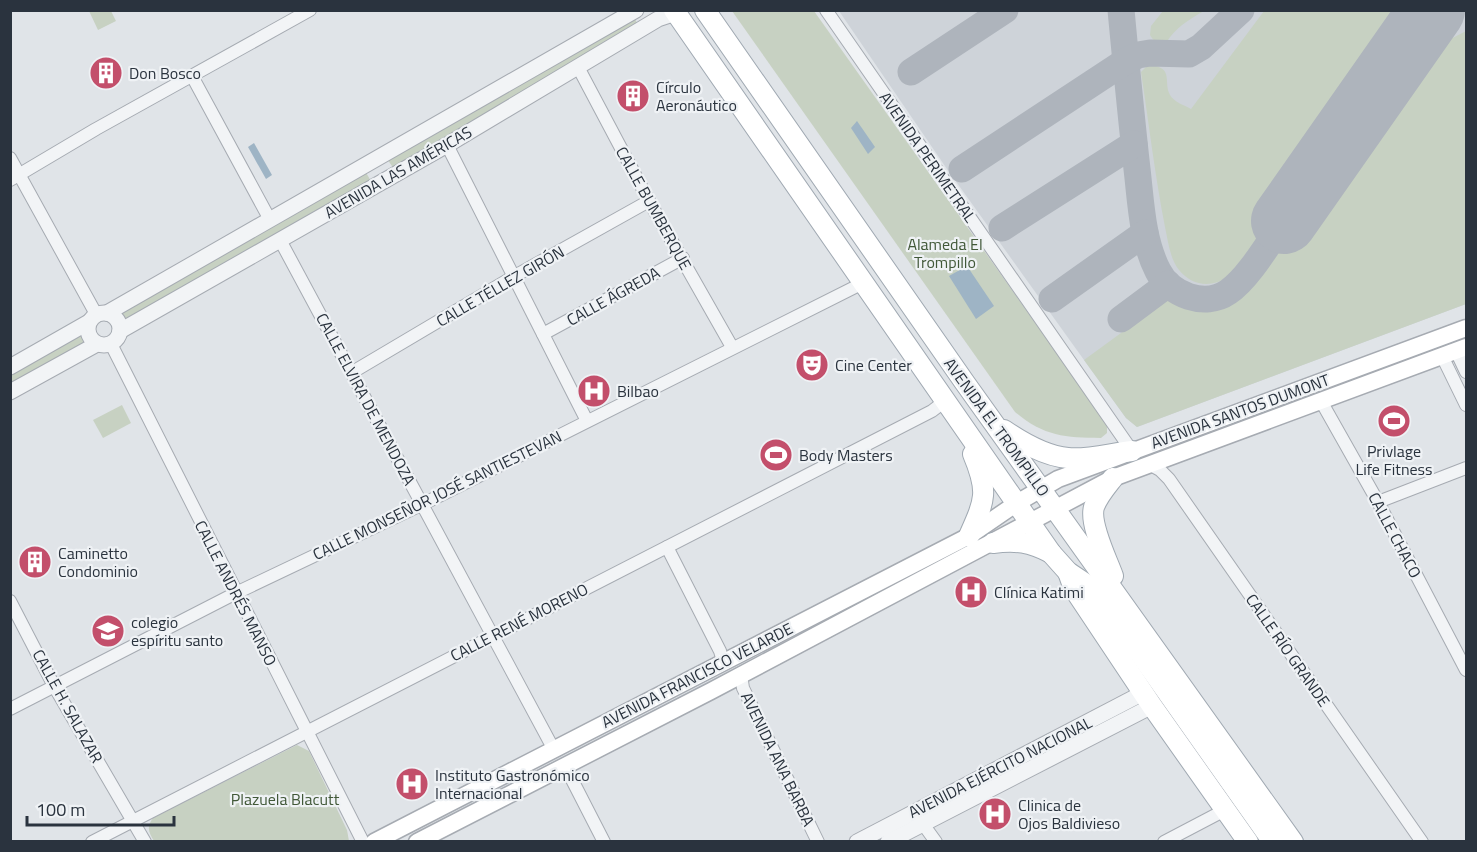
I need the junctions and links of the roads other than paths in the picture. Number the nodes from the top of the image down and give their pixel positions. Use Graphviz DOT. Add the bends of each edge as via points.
graph roads {
  1 [pos="310,10"];
  2 [pos="705,10"];
  3 [pos="826,10"];
  4 [pos="634,12"];
  5 [pos="675,12"];
  6 [pos="640,30"];
  7 [pos="578,67"];
  8 [pos="192,76"];
  9 [pos="447,145"];
  10 [pos="10,158"];
  11 [pos="373,160"];
  12 [pos="15,177"];
  13 [pos="385,180"];
  14 [pos="649,201"];
  15 [pos="269,218"];
  16 [pos="280,240"];
  17 [pos="683,258"];
  18 [pos="513,277"];
  19 [pos="863,283"];
  20 [pos="97,316"];
  21 [pos="1467,328"];
  22 [pos="120,331"];
  23 [pos="543,334"];
  24 [pos="104,344"];
  25 [pos="732,347"];
  26 [pos="1455,351"];
  27 [pos="10,367"];
  28 [pos="1467,372"];
  29 [pos="351,373"];
  30 [pos="10,392"];
  31 [pos="945,401"];
  32 [pos="1321,401"];
  33 [pos="1467,405"];
  34 [pos="587,421"];
  35 [pos="959,421"];
  36 [pos="994,424"];
  37 [pos="1132,450"];
  38 [pos="1149,464"];
  39 [pos="1467,468"];
  40 [pos="1113,478"];
  41 [pos="1042,488"];
  42 [pos="1378,502"];
  43 [pos="1017,503"];
  44 [pos="423,504"];
  45 [pos="1056,508"];
  46 [pos="1030,522"];
  47 [pos="969,536"];
  48 [pos="993,543"];
  49 [pos="667,546"];
  50 [pos="1051,553"];
  51 [pos="1068,572"];
  52 [pos="236,593"];
  53 [pos="10,601"];
  54 [pos="1123,601"];
  55 [pos="493,636"];
  56 [pos="760,643"];
  57 [pos="723,661"];
  58 [pos="1467,670"];
  59 [pos="743,674"];
  60 [pos="54,686"];
  61 [pos="711,691"];
  62 [pos="1148,699"];
  63 [pos="10,709"];
  64 [pos="307,733"];
  65 [pos="554,748"];
  66 [pos="566,766"];
  67 [pos="1225,810"];
  68 [pos="133,820"];
  69 [pos="923,824"];
  70 [pos="92,842"];
  71 [pos="146,842"];
  72 [pos="363,842"];
  73 [pos="375,842"];
  74 [pos="417,842"];
  75 [pos="604,842"];
  76 [pos="818,842"];
  77 [pos="856,842"];
  78 [pos="888,842"];
  79 [pos="936,842"];
  80 [pos="1164,842"];
  81 [pos="1248,842"];
  82 [pos="1273,842"];
  83 [pos="1293,842"];
  84 [pos="1422,842"];
  1 -- 8 [label="street"];
  2 -- 36 [label="main road, AVENIDA EL TROMPILLO"];
  3 -- 37 [label="street, AVENIDA PERIMETRAL"];
  4 -- 6 [label="street" via="643,18"];
  4 -- 11 [label="street, AVENIDA LAS AMÉRICAS"];
  5 -- 6 [label="street, AVENIDA LAS AMÉRICAS"];
  5 -- 19 [label="main road, AVENIDA EL TROMPILLO"];
  6 -- 7 [label="street, AVENIDA LAS AMÉRICAS"];
  7 -- 9 [label="street, AVENIDA LAS AMÉRICAS"];
  7 -- 14 [label="street, CALLE BUMBERQUE"];
  8 -- 12 [label="street"];
  8 -- 15 [label="street"];
  9 -- 13 [label="street, AVENIDA LAS AMÉRICAS"];
  9 -- 18 [label="street"];
  10 -- 12 [label="street"];
  11 -- 13 [label="street"];
  11 -- 15 [label="street, AVENIDA LAS AMÉRICAS"];
  12 -- 20 [label="street"];
  13 -- 16 [label="street, AVENIDA LAS AMÉRICAS"];
  14 -- 17 [label="street, CALLE BUMBERQUE"];
  14 -- 18 [label="street, CALLE TÉLLEZ GIRÓN"];
  15 -- 20 [label="street, AVENIDA LAS AMÉRICAS"];
  16 -- 22 [label="street, AVENIDA LAS AMÉRICAS"];
  16 -- 29 [label="street, CALLE ELVIRA DE MENDOZA"];
  17 -- 23 [label="street, CALLE ÁGREDA"];
  17 -- 25 [label="street, CALLE BUMBERQUE"];
  18 -- 23 [label="street"];
  18 -- 29 [label="street, CALLE TÉLLEZ GIRÓN"];
  19 -- 25 [label="street, CALLE MONSEÑOR JOSÉ SANTIESTEVAN"];
  19 -- 31 [label="main road, AVENIDA EL TROMPILLO"];
  20 -- 22 [label="street" via="118,319"];
  20 -- 24 [label="street" via="89,335"];
  20 -- 27 [label="street, AVENIDA LAS AMÉRICAS"];
  21 -- 37 [label="main road, AVENIDA SANTOS DUMONT"];
  22 -- 24 [label="street" via="115,341"];
  23 -- 34 [label="street"];
  24 -- 30 [label="street"];
  24 -- 52 [label="street, CALLE ANDRÉS MANSO"];
  25 -- 34 [label="street, CALLE MONSEÑOR JOSÉ SANTIESTEVAN"];
  26 -- 28 [label="street"];
  26 -- 32 [label="main road, AVENIDA SANTOS DUMONT"];
  26 -- 33 [label="street"];
  29 -- 44 [label="street, CALLE ELVIRA DE MENDOZA"];
  31 -- 35 [label="main road, AVENIDA EL TROMPILLO"];
  31 -- 49 [label="street, CALLE RENÉ MORENO"];
  32 -- 38 [label="main road, AVENIDA SANTOS DUMONT"];
  32 -- 42 [label="street, CALLE CHACO"];
  34 -- 44 [label="street, CALLE MONSEÑOR JOSÉ SANTIESTEVAN"];
  35 -- 43 [label="main road, AVENIDA EL TROMPILLO"];
  35 -- 47 [label="main road" via="982,475 984,492"];
  36 -- 37 [label="main road" via="1054,456 1070,459"];
  36 -- 41 [label="main road, AVENIDA EL TROMPILLO"];
  37 -- 41 [label="main road, AVENIDA SANTOS DUMONT"];
  38 -- 40 [label="main road, AVENIDA SANTOS DUMONT"];
  38 -- 84 [label="street, CALLE RÍO GRANDE" via="1169,479"];
  39 -- 42 [label="street"];
  40 -- 45 [label="main road, AVENIDA SANTOS DUMONT"];
  40 -- 54 [label="main road" via="1094,506 1094,518"];
  41 -- 43 [label="main road, AVENIDA SANTOS DUMONT"];
  41 -- 45 [label="main road, AVENIDA EL TROMPILLO"];
  42 -- 58 [label="street, CALLE CHACO"];
  43 -- 46 [label="main road, AVENIDA EL TROMPILLO"];
  43 -- 47 [label="main road, AVENIDA FRANCISCO VELARDE"];
  44 -- 52 [label="street, CALLE MONSEÑOR JOSÉ SANTIESTEVAN"];
  44 -- 55 [label="street, CALLE ELVIRA DE MENDOZA"];
  45 -- 46 [label="main road, AVENIDA SANTOS DUMONT"];
  45 -- 54 [label="main road, AVENIDA EL TROMPILLO"];
  46 -- 48 [label="main road, AVENIDA FRANCISCO VELARDE"];
  46 -- 50 [label="main road, AVENIDA EL TROMPILLO"];
  47 -- 56 [label="main road, AVENIDA FRANCISCO VELARDE"];
  48 -- 50 [label="main road" via="1015,540"];
  48 -- 59 [label="main road, AVENIDA FRANCISCO VELARDE"];
  49 -- 55 [label="street, CALLE RENÉ MORENO"];
  49 -- 57 [label="street"];
  50 -- 51 [label="main road, AVENIDA EL TROMPILLO"];
  51 -- 62 [label="main road, AVENIDA EL TROMPILLO" via="1074,589"];
  51 -- 82 [label="main road, AVENIDA EL TROMPILLO" via="1095,590"];
  52 -- 60 [label="street, CALLE MONSEÑOR JOSÉ SANTIESTEVAN"];
  52 -- 64 [label="street, CALLE ANDRÉS MANSO"];
  53 -- 60 [label="street, CALLE H. SALAZAR"];
  54 -- 83 [label="main road, AVENIDA EL TROMPILLO"];
  55 -- 64 [label="street, CALLE RENÉ MORENO"];
  55 -- 65 [label="street, CALLE ELVIRA DE MENDOZA"];
  56 -- 57 [label="main road, AVENIDA FRANCISCO VELARDE"];
  56 -- 59 [label="main road" via="744,656"];
  57 -- 61 [label="main road" via="723,675"];
  57 -- 65 [label="main road, AVENIDA FRANCISCO VELARDE"];
  59 -- 61 [label="main road, AVENIDA FRANCISCO VELARDE"];
  59 -- 76 [label="street, AVENIDA ANA BARBA" via="743,688"];
  60 -- 63 [label="street, CALLE MONSEÑOR JOSÉ SANTIESTEVAN"];
  60 -- 68 [label="street, CALLE H. SALAZAR"];
  61 -- 66 [label="main road, AVENIDA FRANCISCO VELARDE"];
  62 -- 67 [label="main road, AVENIDA EL TROMPILLO"];
  62 -- 69 [label="street, AVENIDA EJÉRCITO NACIONAL"];
  62 -- 77 [label="street, AVENIDA EJÉRCITO NACIONAL"];
  64 -- 68 [label="street, CALLE RENÉ MORENO"];
  64 -- 72 [label="street, CALLE ANDRÉS MANSO"];
  65 -- 66 [label="main road" via="564,747 570,753"];
  65 -- 73 [label="main road, AVENIDA FRANCISCO VELARDE"];
  66 -- 74 [label="main road, AVENIDA FRANCISCO VELARDE"];
  66 -- 75 [label="street"];
  67 -- 80 [label="street"];
  67 -- 81 [label="main road, AVENIDA EL TROMPILLO"];
  68 -- 70 [label="street, CALLE RENÉ MORENO"];
  68 -- 71 [label="street, CALLE H. SALAZAR"];
  69 -- 78 [label="street, AVENIDA EJÉRCITO NACIONAL"];
  69 -- 79 [label="street"];
}
